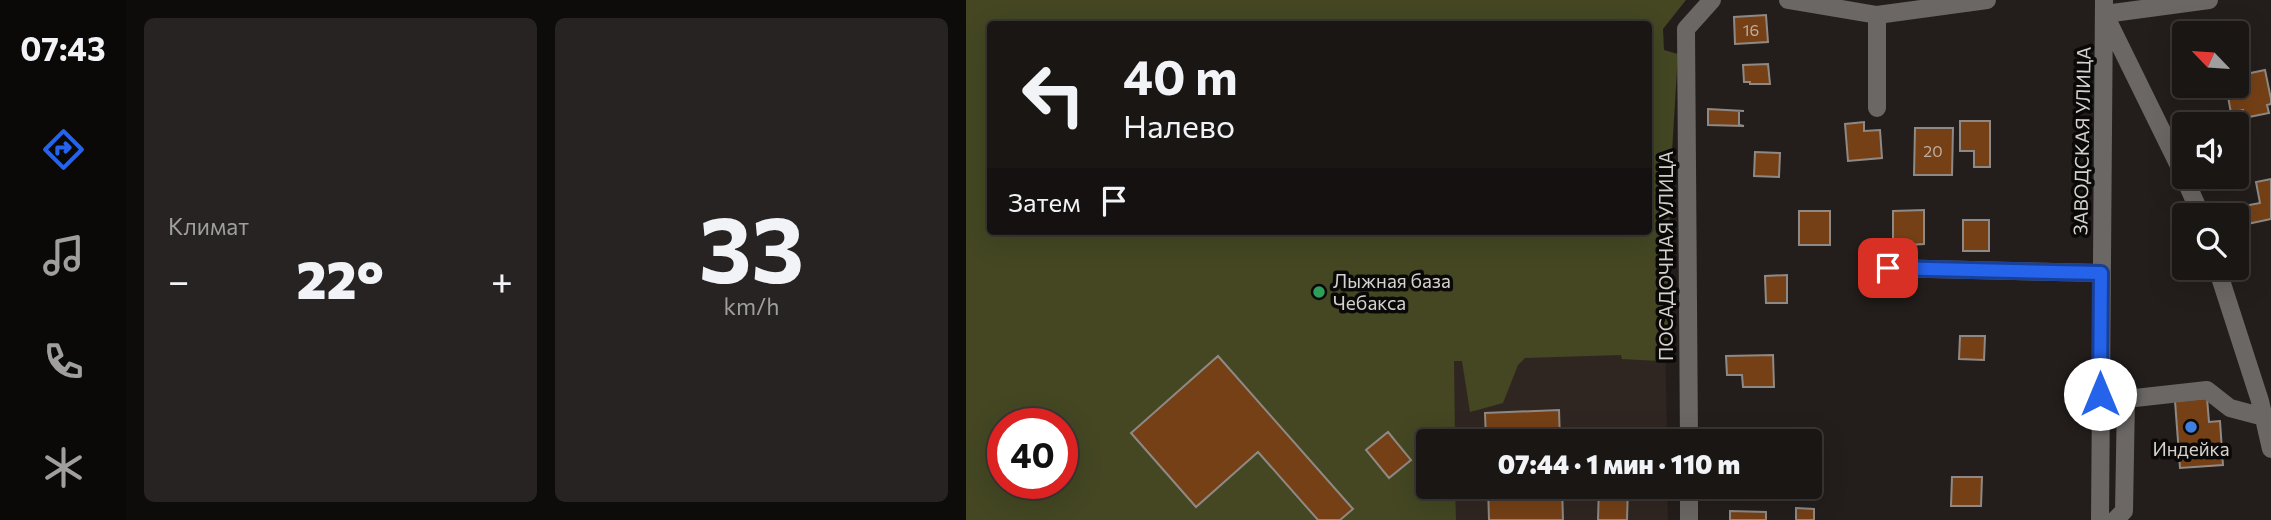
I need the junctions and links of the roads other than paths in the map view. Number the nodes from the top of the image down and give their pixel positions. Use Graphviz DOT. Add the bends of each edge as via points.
graph roads {
  1 [pos="1712,0"];
  2 [pos="1788,0"];
  3 [pos="1987,0"];
  4 [pos="2209,0"];
  5 [pos="2104,7"];
  6 [pos="1877,15"];
  7 [pos="1877,108"];
  8 [pos="2172,151"];
  9 [pos="1888,268"];
  10 [pos="2101,273"];
  11 [pos="2221,280"];
  12 [pos="2100,378"];
  13 [pos="2126,399"];
  14 [pos="2264,417"];
  15 [pos="1689,429"];
  16 [pos="2271,449"];
  17 [pos="1689,499"];
  18 [pos="1689,520"];
  19 [pos="2100,520"];
  20 [pos="2115,520"];
  1 -- 15 [label="street, ПОСАДОЧНАЯ УЛИЦА" via="1686,29"];
  2 -- 6 [label="street"];
  3 -- 6 [label="street"];
  4 -- 5 [label="street"];
  5 -- 8 [label="street"];
  5 -- 10 [label="street, ЗАВОДСКАЯ УЛИЦА"];
  6 -- 7 [label="street"];
  9 -- 10 [label="street"];
  10 -- 12 [label="street, ЗАВОДСКАЯ УЛИЦА"];
  11 -- 14 [label="street"];
  12 -- 13 [label="street"];
  12 -- 19 [label="street, ЗАВОДСКАЯ УЛИЦА"];
  13 -- 14 [label="street" via="2207,390 2230,408"];
  13 -- 20 [label="street" via="2124,511"];
  14 -- 16 [label="street"];
  17 -- 18 [label="street"];
}
